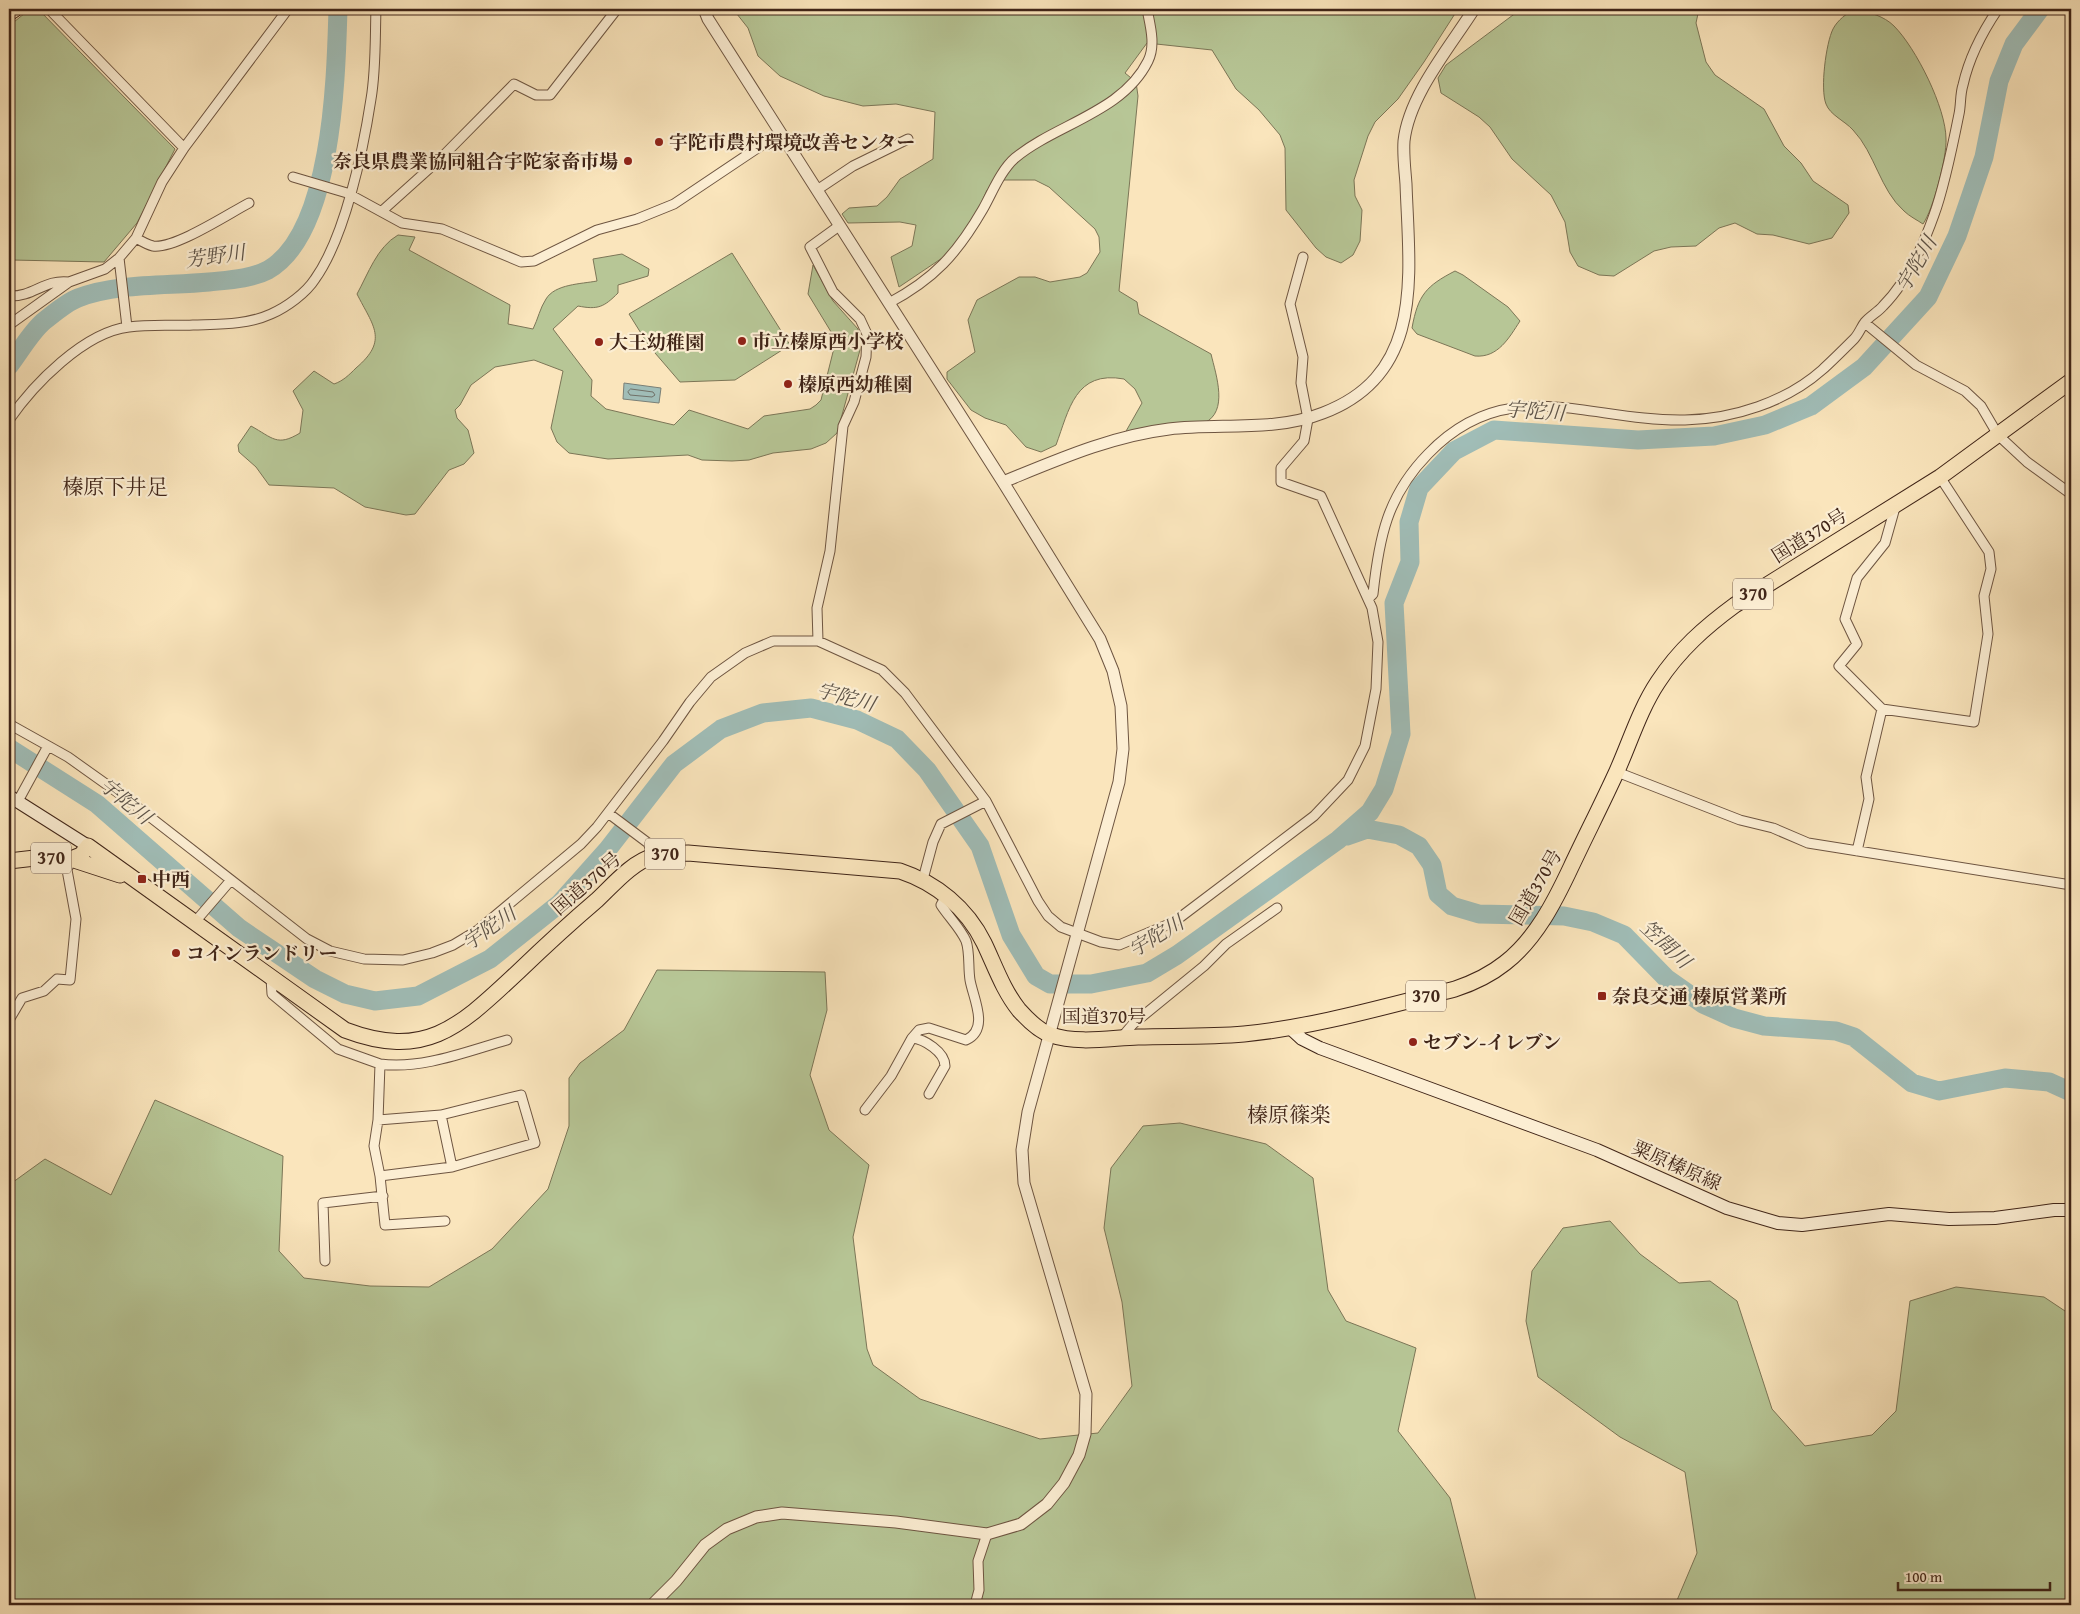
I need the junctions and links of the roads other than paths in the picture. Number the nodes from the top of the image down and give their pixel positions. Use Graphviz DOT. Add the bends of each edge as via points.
graph roads {
  1 [pos="15,9"];
  2 [pos="49,9"];
  3 [pos="288,9"];
  4 [pos="376,9"];
  5 [pos="617,9"];
  6 [pos="704,9"];
  7 [pos="1147,9"];
  8 [pos="1474,9"];
  9 [pos="1998,9"];
  10 [pos="9,13"];
  11 [pos="780,133"];
  12 [pos="908,139"];
  13 [pos="184,148"];
  14 [pos="293,177"];
  15 [pos="817,190"];
  16 [pos="349,194"];
  17 [pos="249,203"];
  18 [pos="382,211"];
  19 [pos="839,226"];
  20 [pos="136,238"];
  21 [pos="1302,257"];
  22 [pos="119,258"];
  23 [pos="69,282"];
  24 [pos="9,296"];
  25 [pos="889,304"];
  26 [pos="127,322"];
  27 [pos="1866,324"];
  28 [pos="9,325"];
  29 [pos="2071,381"];
  30 [pos="1308,419"];
  31 [pos="9,420"];
  32 [pos="1998,435"];
  33 [pos="1940,478"];
  34 [pos="1004,482"];
  35 [pos="2071,494"];
  36 [pos="1896,504"];
  37 [pos="1368,599"];
  38 [pos="818,641"];
  39 [pos="1882,710"];
  40 [pos="9,724"];
  41 [pos="47,747"];
  42 [pos="1617,772"];
  43 [pos="14,798"];
  44 [pos="982,802"];
  45 [pos="610,814"];
  46 [pos="88,846"];
  47 [pos="1857,850"];
  48 [pos="654,856"];
  49 [pos="70,859"];
  50 [pos="9,861"];
  51 [pos="923,879"];
  52 [pos="230,881"];
  53 [pos="144,885"];
  54 [pos="2071,885"];
  55 [pos="946,896"];
  56 [pos="1277,908"];
  57 [pos="196,920"];
  58 [pos="1076,937"];
  59 [pos="271,978"];
  60 [pos="9,1020"];
  61 [pos="1289,1027"];
  62 [pos="1050,1035"];
  63 [pos="1122,1037"];
  64 [pos="912,1038"];
  65 [pos="507,1040"];
  66 [pos="380,1064"];
  67 [pos="928,1094"];
  68 [pos="865,1110"];
  69 [pos="441,1115"];
  70 [pos="378,1120"];
  71 [pos="452,1167"];
  72 [pos="380,1176"];
  73 [pos="383,1196"];
  74 [pos="2071,1210"];
  75 [pos="445,1221"];
  76 [pos="325,1260"];
  77 [pos="987,1534"];
  78 [pos="652,1605"];
  79 [pos="975,1605"];
  1 -- 10 [label="main road"];
  2 -- 13 [label="street"];
  3 -- 13 [label="street"];
  4 -- 16 [label="street" via="372,98"];
  5 -- 18 [label="street" via="550,95 536,95 514,84 441,158"];
  6 -- 11 [label="street"];
  7 -- 25 [label="street" via="1152,47 1138,75 1113,99 1080,122 1048,136 1014,159 945,264 918,288"];
  8 -- 30 [label="street" via="1416,100 1404,140 1410,282 1400,337 1386,364 1373,380 1346,403"];
  9 -- 27 [label="street" via="1971,59 1962,85 1959,113 1935,214 1902,282"];
  11 -- 15 [label="street"];
  11 -- 18 [label="street" via="674,204 597,230 534,261 521,262 442,229 402,223"];
  12 -- 15 [label="street" via="853,166"];
  13 -- 20 [label="street" via="162,182"];
  14 -- 16 [label="street"];
  15 -- 19 [label="street"];
  16 -- 18 [label="street"];
  16 -- 26 [label="street" via="325,264 314,281 270,315 231,324"];
  17 -- 20 [label="street" via="183,239 162,246 152,246"];
  19 -- 25 [label="street"];
  19 -- 38 [label="street" via="810,247 833,292 860,320 867,334 866,357 854,402 842,426 830,551 817,608"];
  20 -- 22 [label="street"];
  21 -- 30 [label="street" via="1290,304 1303,357 1301,384"];
  22 -- 23 [label="street" via="105,268"];
  22 -- 26 [label="street"];
  23 -- 24 [label="street" via="56,281 22,296"];
  23 -- 28 [label="street"];
  25 -- 34 [label="street"];
  26 -- 31 [label="street" via="73,353 48,373"];
  27 -- 32 [label="street" via="1916,366 1966,391 1981,406"];
  27 -- 37 [label="street" via="1820,371 1793,391 1762,405 1727,414 1686,420 1581,408 1528,406 1496,410 1465,424 1442,439 1401,487 1378,547 1373,594"];
  29 -- 32 [label="main road, 国道370号 / 370"];
  30 -- 34 [label="street" via="1169,429 1118,439"];
  30 -- 37 [label="street" via="1304,441 1281,468 1281,482 1321,496"];
  32 -- 33 [label="main road, 国道370号 / 370"];
  32 -- 35 [label="street" via="2027,462"];
  33 -- 36 [label="main road, 国道370号 / 370"];
  33 -- 39 [label="street" via="1989,552 1991,569 1984,596 1988,634 1974,722"];
  34 -- 58 [label="street" via="1100,639 1113,671 1121,706 1123,749 1119,782"];
  36 -- 39 [label="street" via="1885,543 1856,578 1845,619 1857,644 1839,666"];
  36 -- 42 [label="main road, 国道370号 / 370" via="1703,628 1657,684"];
  37 -- 58 [label="street" via="1378,642 1376,689 1365,746 1348,780 1336,795 1314,816 1174,922 1119,945"];
  38 -- 44 [label="street" via="882,670 905,693"];
  38 -- 45 [label="street" via="773,641 745,653 711,677"];
  39 -- 47 [label="street" via="1866,776 1869,798"];
  40 -- 41 [label="street"];
  41 -- 43 [label="street" via="26,787"];
  41 -- 52 [label="street" via="127,799"];
  42 -- 47 [label="street" via="1808,843"];
  42 -- 61 [label="main road, 国道370号 / 370" via="1545,916 1505,964 1475,982"];
  43 -- 46 [label="main road"];
  44 -- 51 [label="street" via="941,824"];
  44 -- 58 [label="street" via="1038,901 1055,922"];
  45 -- 48 [label="street" via="646,842"];
  45 -- 52 [label="street" via="581,844 478,930 432,954 403,960 364,959 330,951 307,939"];
  46 -- 49 [label="main road, 370" via="81,855"];
  46 -- 53 [label="main road, 国道370号 / 370"];
  47 -- 54 [label="street"];
  48 -- 51 [label="main road, 国道370号 / 370" via="688,853 804,861 900,871"];
  48 -- 59 [label="main road, 国道370号 / 370" via="632,869 471,1016 440,1034 424,1039 377,1041 345,1030"];
  49 -- 50 [label="main road, 370"];
  49 -- 53 [label="main road"];
  49 -- 60 [label="street" via="67,870 76,919 70,980 57,979 44,991 22,998"];
  51 -- 55 [label="main road, 国道370号 / 370"];
  52 -- 57 [label="street"];
  53 -- 57 [label="main road, 国道370号 / 370"];
  55 -- 62 [label="main road, 国道370号 / 370" via="969,918 1004,988 1019,1010"];
  55 -- 64 [label="street" via="941,906 966,941 970,980 978,1009 977,1024 973,1035 966,1040 929,1028 919,1030"];
  56 -- 63 [label="street" via="1226,944"];
  57 -- 59 [label="main road, 国道370号 / 370"];
  58 -- 62 [label="street"];
  59 -- 66 [label="street" via="272,994 338,1049"];
  61 -- 63 [label="main road, 国道370号 / 370" via="1244,1034"];
  61 -- 74 [label="main road, 粟原榛原線" via="1302,1039 1320,1048 1596,1150 1727,1208 1778,1223 1802,1225 1889,1214 1949,1219 1994,1218"];
  62 -- 63 [label="main road, 国道370号 / 370" via="1083,1040"];
  62 -- 77 [label="street" via="1028,1112 1022,1150 1024,1183 1086,1394 1085,1434 1079,1455 1064,1483 1047,1504 1021,1524"];
  64 -- 67 [label="street" via="920,1039 942,1055 945,1062"];
  64 -- 68 [label="street" via="891,1076"];
  65 -- 66 [label="street" via="424,1061 391,1066"];
  66 -- 70 [label="street"];
  69 -- 70 [label="street"];
  69 -- 71 [label="street"];
  69 -- 71 [label="street" via="521,1095 535,1143"];
  70 -- 72 [label="street" via="374,1146"];
  71 -- 72 [label="street"];
  72 -- 73 [label="street"];
  73 -- 75 [label="street" via="385,1225"];
  73 -- 76 [label="street" via="323,1203"];
  77 -- 78 [label="street" via="896,1522 782,1513 756,1517 727,1529 705,1544"];
  77 -- 79 [label="street" via="978,1561 979,1590"];
}
